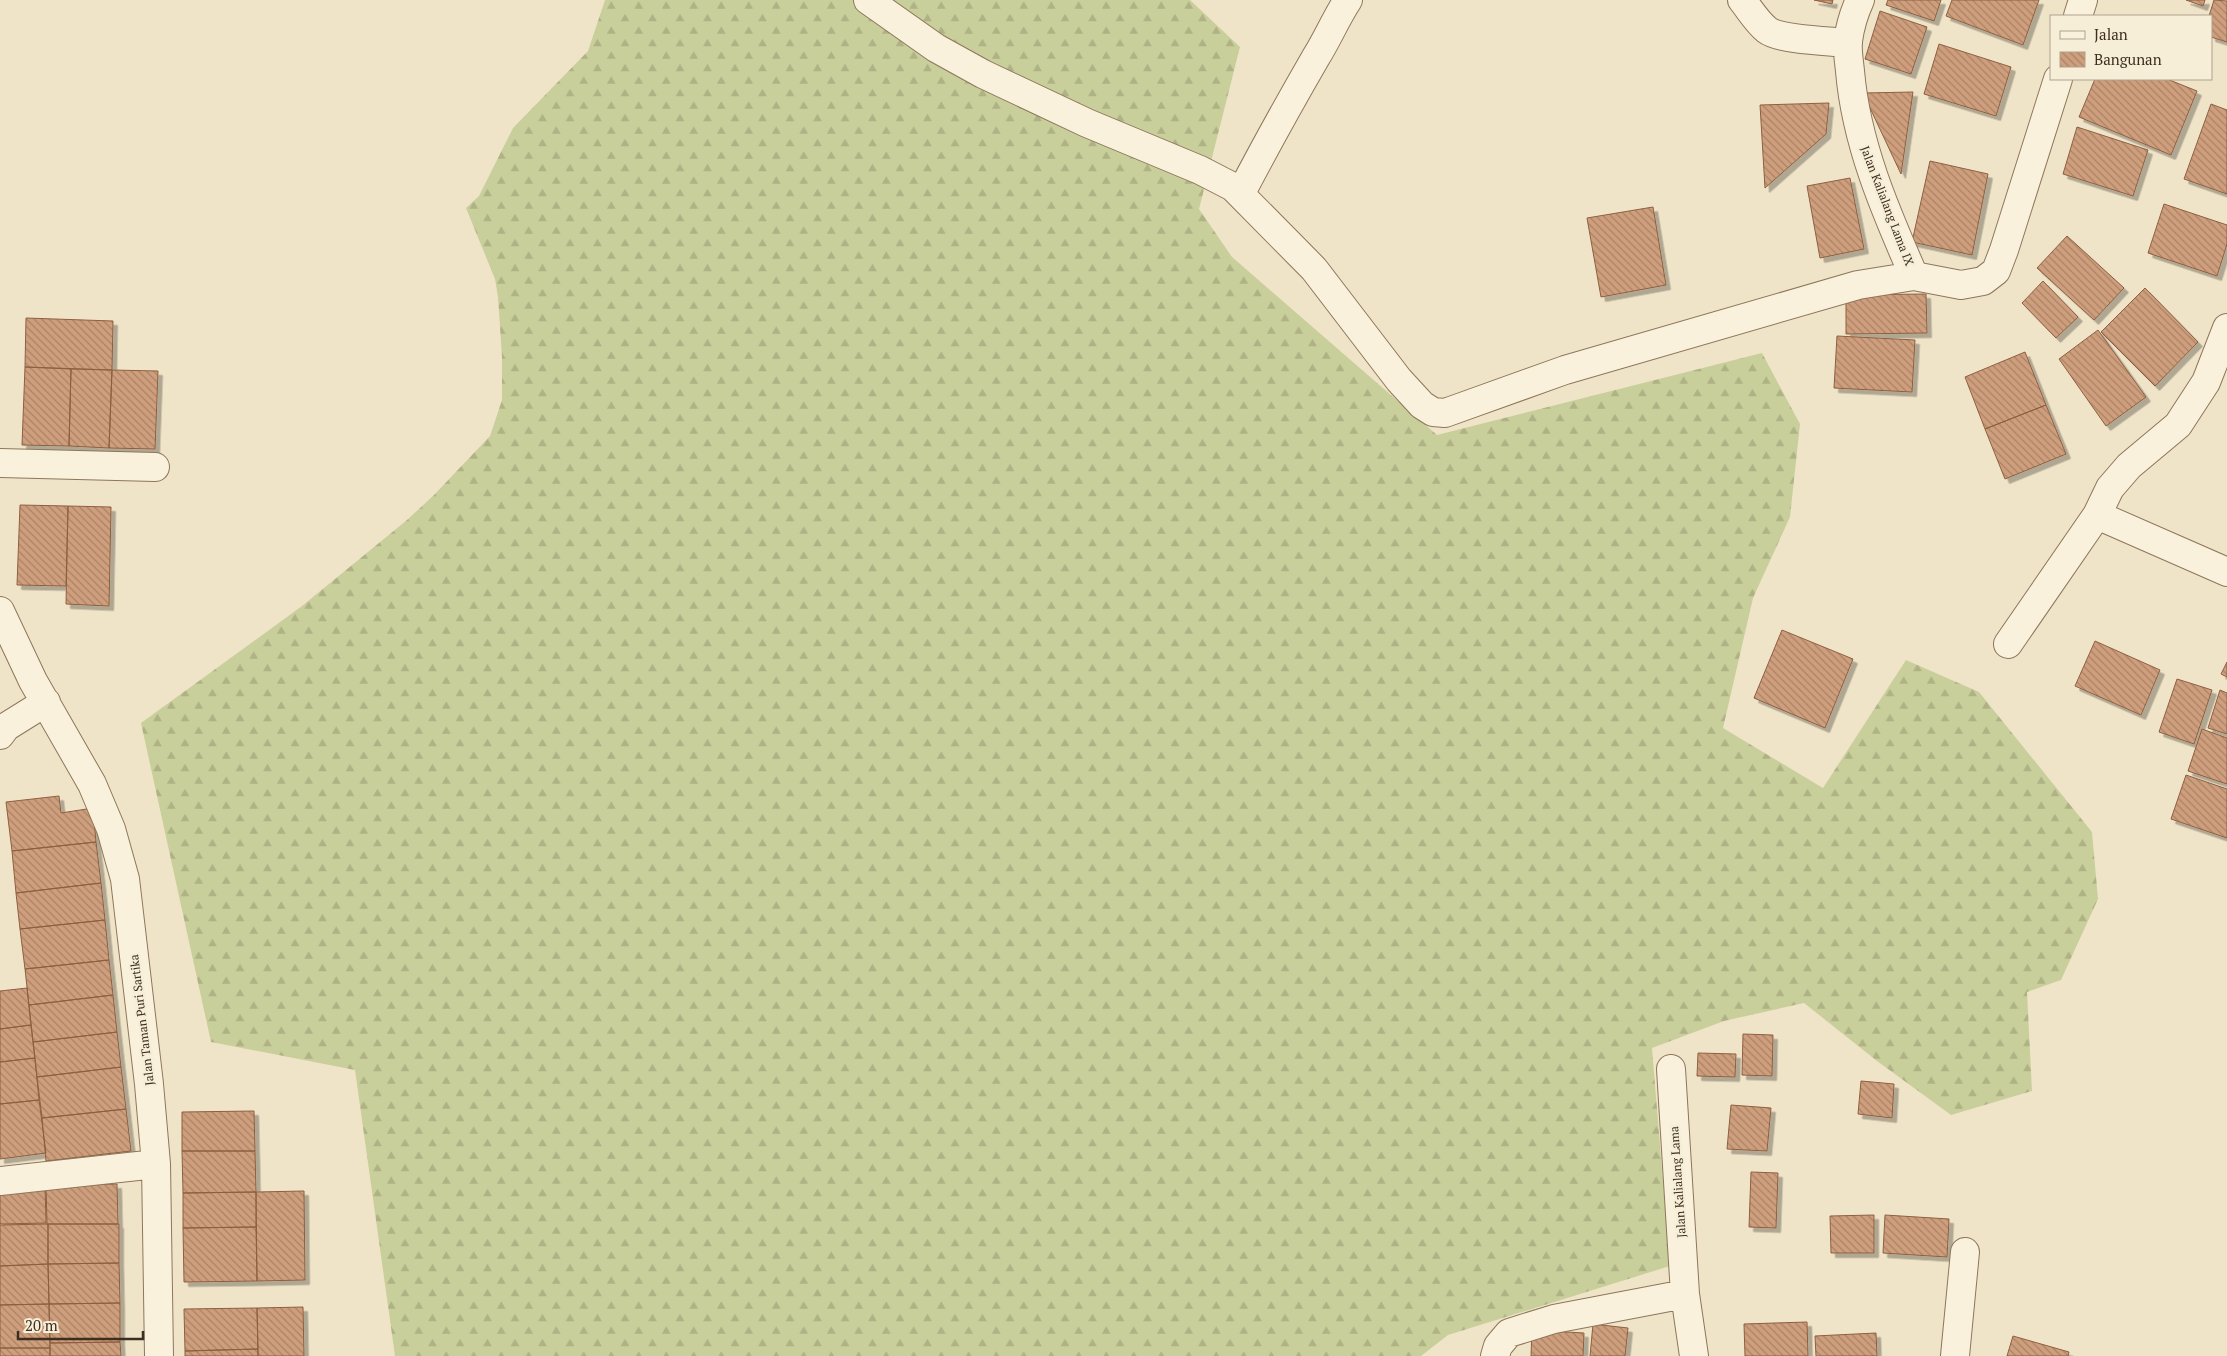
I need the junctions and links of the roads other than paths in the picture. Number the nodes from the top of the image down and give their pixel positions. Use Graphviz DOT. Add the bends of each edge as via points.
graph roads {
  1 [pos="868,0"];
  2 [pos="1348,0"];
  3 [pos="1742,0"];
  4 [pos="1860,0"];
  5 [pos="2083,0"];
  6 [pos="2078,15"];
  7 [pos="1848,43"];
  8 [pos="2058,80"];
  9 [pos="1241,193"];
  10 [pos="1914,276"];
  11 [pos="2227,328"];
  12 [pos="0,463"];
  13 [pos="155,467"];
  14 [pos="2097,514"];
  15 [pos="2227,572"];
  16 [pos="0,611"];
  17 [pos="2008,644"];
  18 [pos="46,702"];
  19 [pos="2,729"];
  20 [pos="1671,1069"];
  21 [pos="156,1164"];
  22 [pos="0,1181"];
  23 [pos="1965,1252"];
  24 [pos="1685,1294"];
  25 [pos="160,1356"];
  26 [pos="1495,1356"];
  27 [pos="1694,1356"];
  28 [pos="1955,1356"];
  1 -- 9 [label="street" via="936,48 983,74 1087,123 1200,170"];
  2 -- 9 [label="street" via="1284,110"];
  3 -- 7 [label="street" via="1772,33"];
  4 -- 7 [label="street, Jalan Kalialang Lama IX" via="1852,18"];
  5 -- 6 [label="street"];
  7 -- 10 [label="street, Jalan Kalialang Lama IX" via="1859,133 1892,226"];
  8 -- 10 [label="street, Jalan Kalialang Lama IX" via="1996,271 1983,281 1961,286"];
  9 -- 10 [label="street" via="1314,269 1399,380 1433,412 1445,413 1565,370 1841,290"];
  11 -- 14 [label="street" via="2206,382 2178,425 2129,466 2110,488"];
  12 -- 13 [label="street"];
  14 -- 15 [label="street"];
  14 -- 17 [label="street"];
  16 -- 18 [label="street, Jalan Taman Puri Sartika" via="32,681"];
  18 -- 19 [label="street"];
  18 -- 21 [label="street, Jalan Taman Puri Sartika" via="92,784 111,829 125,879"];
  20 -- 24 [label="street, Jalan Kalialang Lama"];
  21 -- 22 [label="street"];
  21 -- 25 [label="street, Jalan Taman Puri Sartika"];
  23 -- 28 [label="street"];
  24 -- 26 [label="street" via="1554,1319 1509,1334 1498,1346"];
  24 -- 27 [label="street, Jalan Kalialang Lama"];
}
